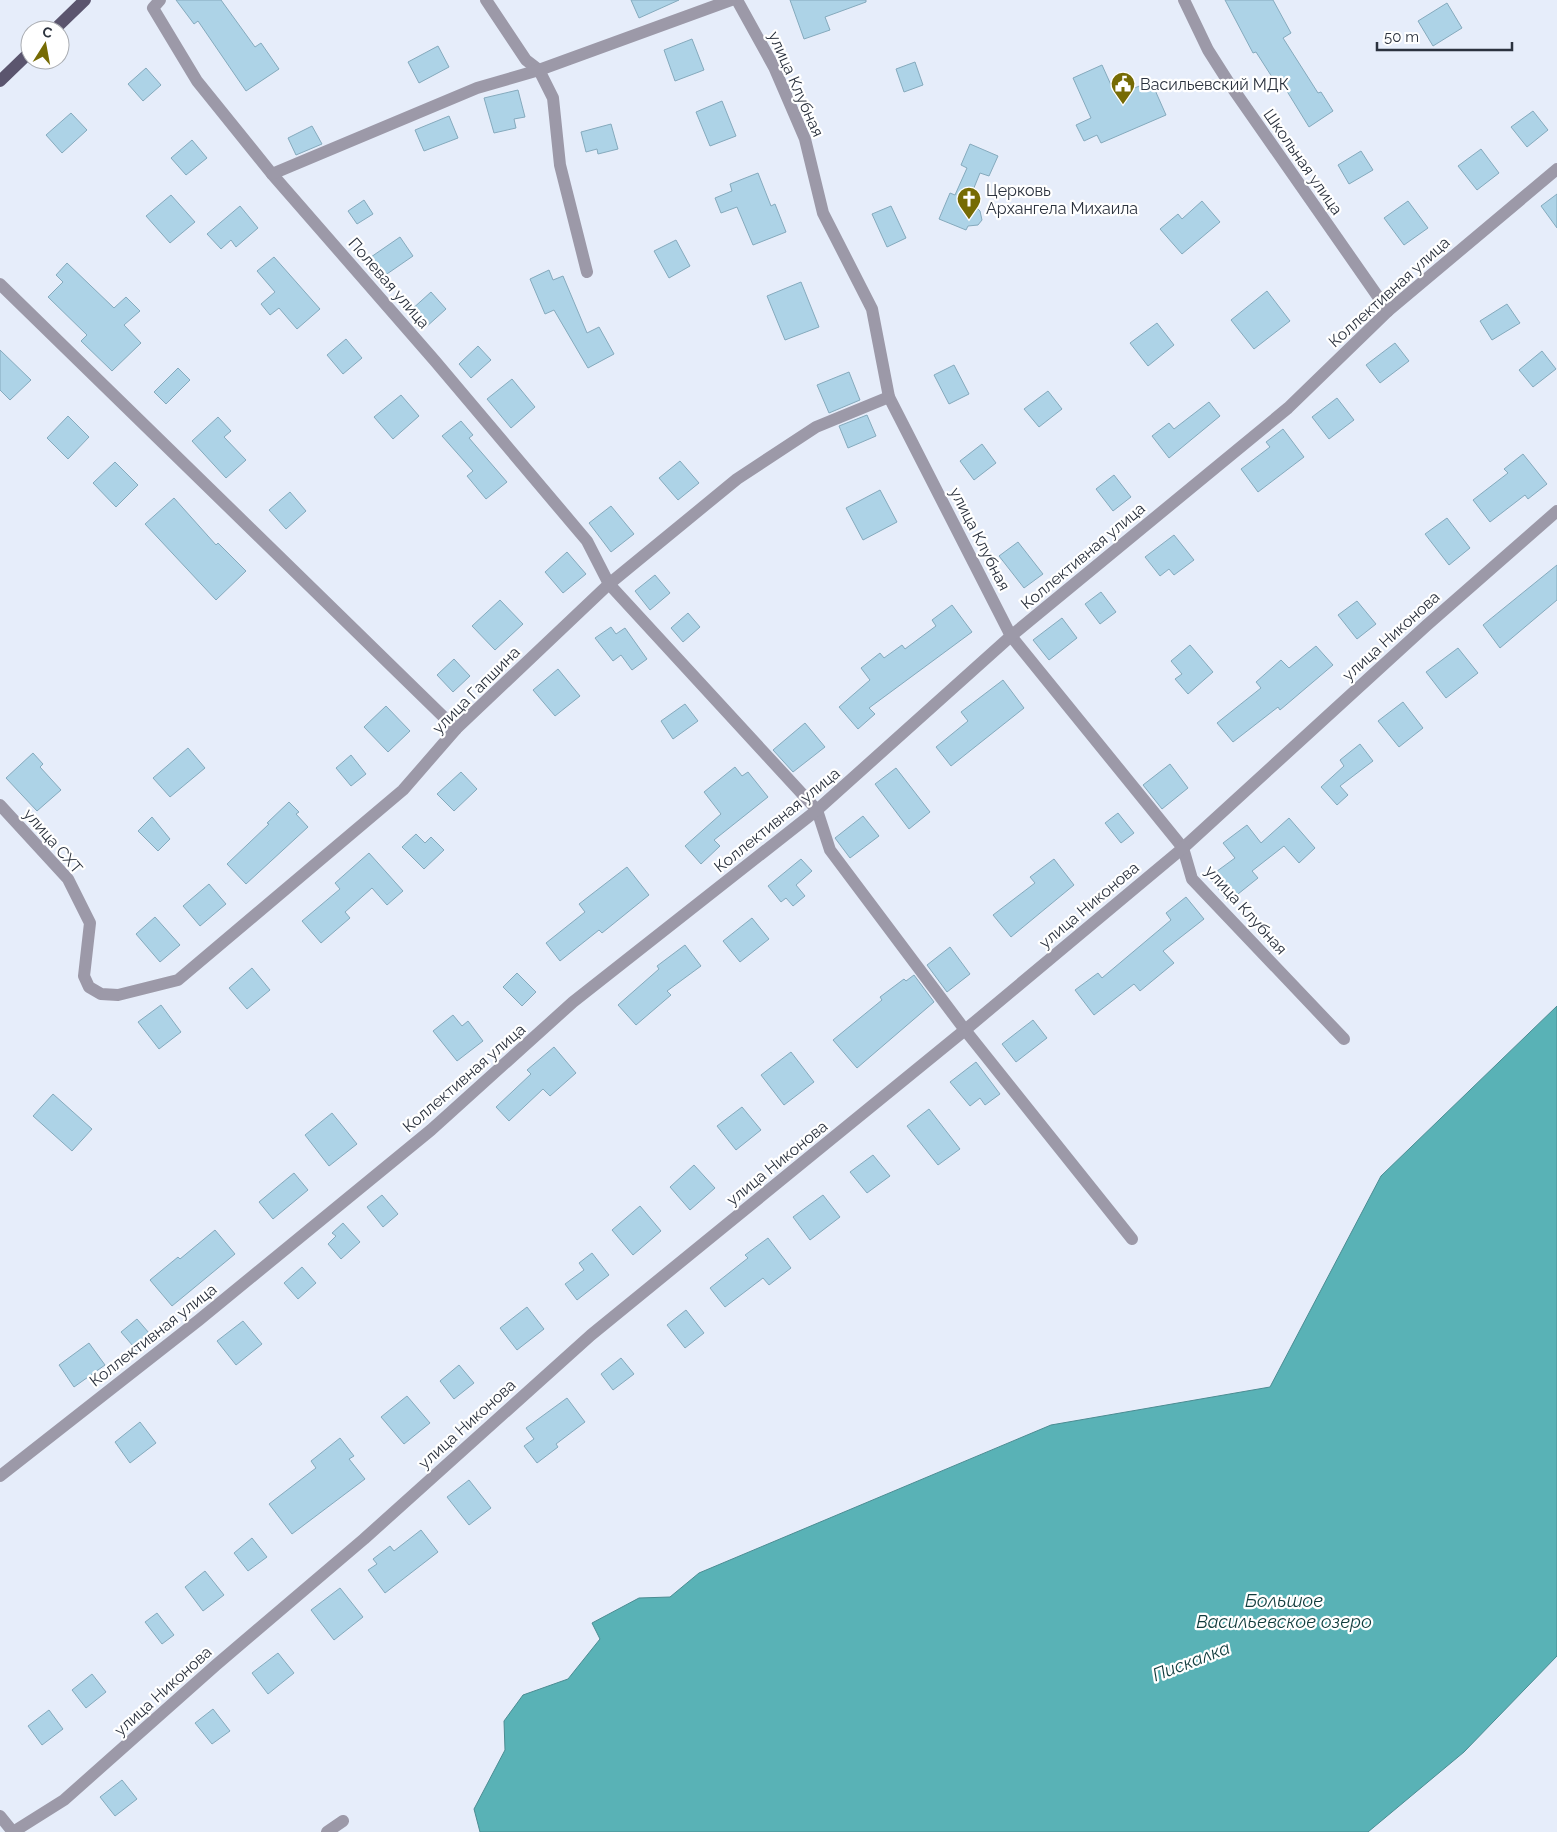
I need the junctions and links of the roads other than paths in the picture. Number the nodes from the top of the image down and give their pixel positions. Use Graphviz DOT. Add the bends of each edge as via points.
graph roads {
  1 [pos="85,0"];
  2 [pos="160,0"];
  3 [pos="486,0"];
  4 [pos="731,0"];
  5 [pos="737,0"];
  6 [pos="1184,0"];
  7 [pos="64,20"];
  8 [pos="20,62"];
  9 [pos="539,70"];
  10 [pos="0,81"];
  11 [pos="1557,169"];
  12 [pos="272,174"];
  13 [pos="587,272"];
  14 [pos="0,284"];
  15 [pos="1388,311"];
  16 [pos="889,397"];
  17 [pos="1557,511"];
  18 [pos="609,584"];
  19 [pos="1012,636"];
  20 [pos="456,729"];
  21 [pos="0,804"];
  22 [pos="817,810"];
  23 [pos="1183,848"];
  24 [pos="89,987"];
  25 [pos="965,1030"];
  26 [pos="1344,1039"];
  27 [pos="1132,1240"];
  28 [pos="0,1476"];
  29 [pos="0,1816"];
  30 [pos="343,1821"];
  31 [pos="13,1832"];
  32 [pos="327,1832"];
  1 -- 7 [label="main road"];
  2 -- 12 [label="street, Полевая улица" via="153,8 197,81"];
  3 -- 9 [label="street" via="526,60"];
  4 -- 9 [label="street"];
  5 -- 16 [label="street, улица Клубная" via="778,76 805,139 823,213 872,309"];
  6 -- 15 [label="street, Школьная улица" via="1208,50 1229,83"];
  8 -- 10 [label="main road"];
  9 -- 12 [label="street" via="477,88"];
  9 -- 13 [label="street" via="553,98 560,165"];
  11 -- 15 [label="street, Коллективная улица"];
  12 -- 18 [label="street, Полевая улица" via="587,540"];
  14 -- 20 [label="street"];
  15 -- 19 [label="street, Коллективная улица" via="1288,408"];
  16 -- 18 [label="street, улица Гапшина" via="816,427 737,479"];
  16 -- 19 [label="street, улица Клубная"];
  17 -- 23 [label="street, улица Никонова"];
  18 -- 20 [label="street, улица Гапшина"];
  18 -- 22 [label="street, Полевая улица"];
  19 -- 22 [label="street, Коллективная улица"];
  19 -- 23 [label="street, улица Клубная"];
  20 -- 24 [label="street, улица Гапшина" via="403,790 178,980 118,994 102,994"];
  21 -- 24 [label="street, улица СХТ" via="68,879 90,923 84,976"];
  22 -- 25 [label="street" via="830,850"];
  22 -- 28 [label="street, Коллективная улица" via="573,1002 416,1142 199,1320"];
  23 -- 25 [label="street, улица Никонова"];
  23 -- 26 [label="street, улица Клубная" via="1192,879"];
  25 -- 27 [label="street"];
  25 -- 31 [label="street, улица Никонова" via="591,1335 364,1539 64,1800"];
  29 -- 31 [label="street"];
  30 -- 32 [label="street"];
}
